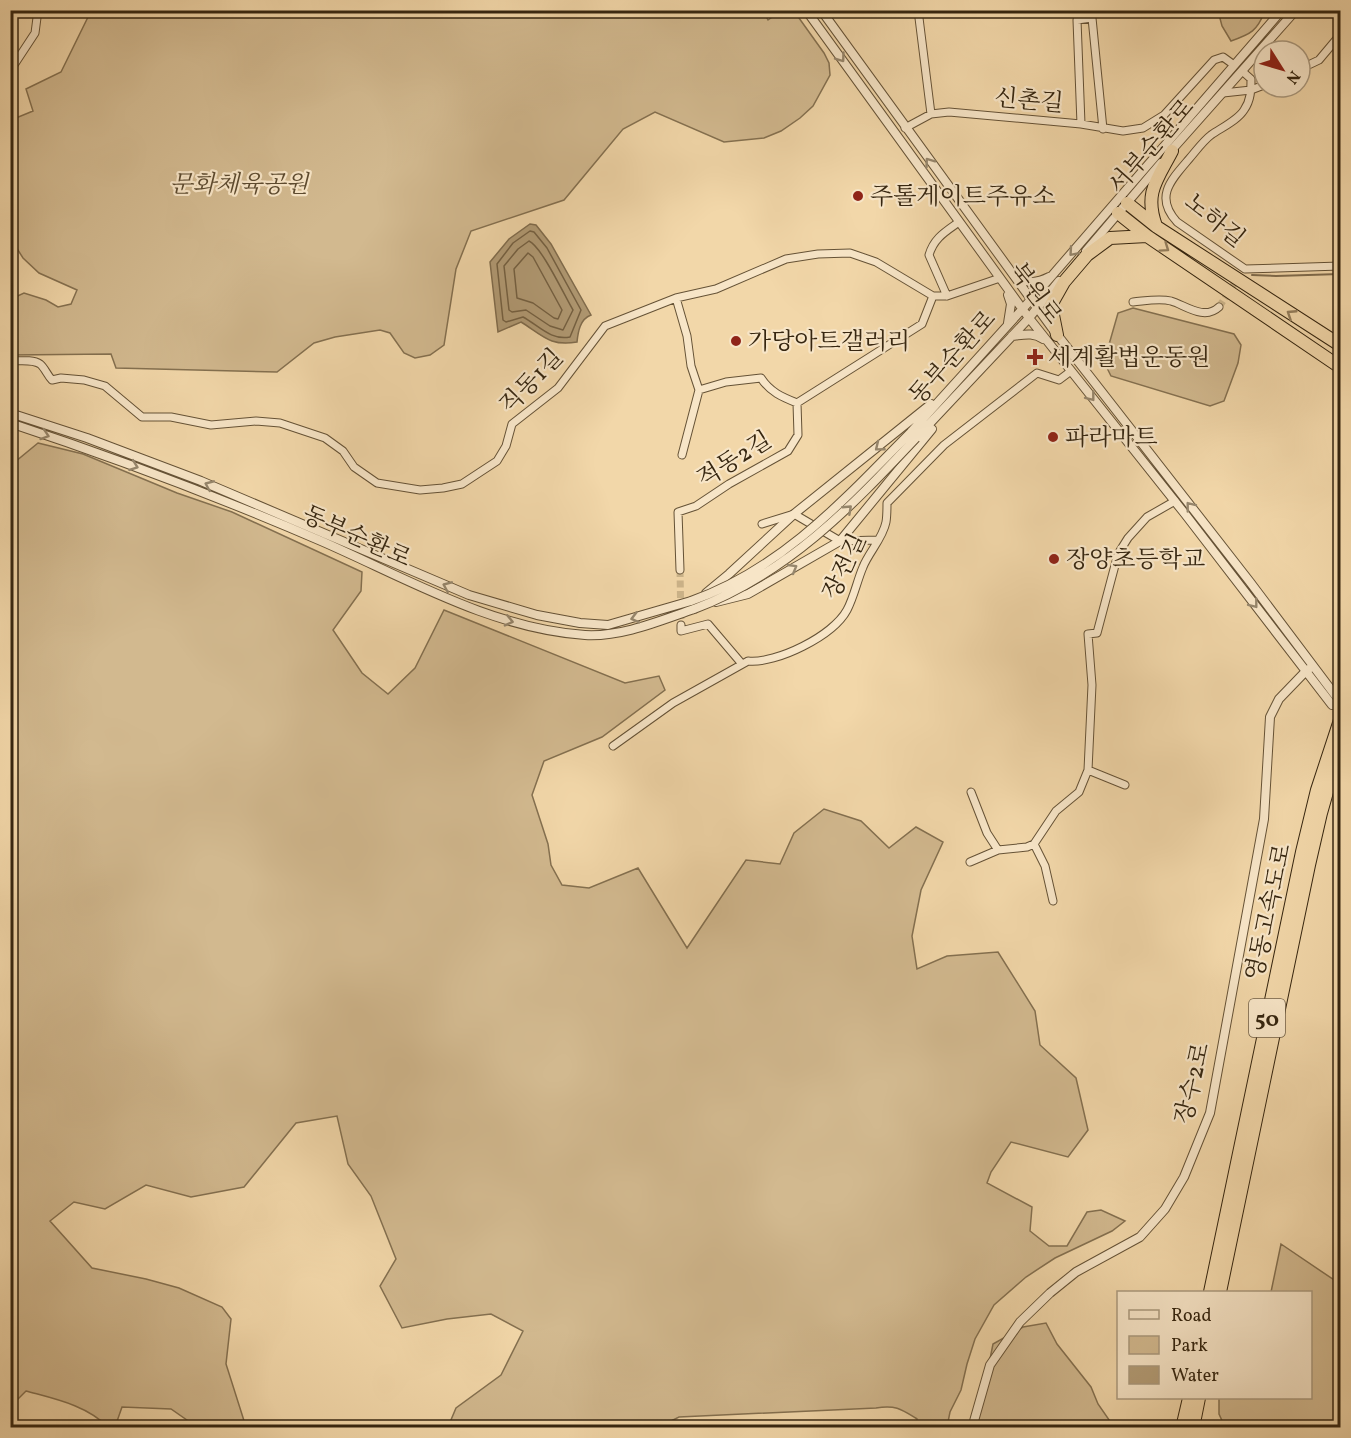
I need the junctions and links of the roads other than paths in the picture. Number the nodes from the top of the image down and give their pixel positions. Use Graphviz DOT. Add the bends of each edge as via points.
graph roads {
  1 [pos="38,10"];
  2 [pos="806,10"];
  3 [pos="821,10"];
  4 [pos="918,10"];
  5 [pos="1282,10"];
  6 [pos="1296,10"];
  7 [pos="1341,35"];
  8 [pos="1312,63"];
  9 [pos="1234,65"];
  10 [pos="10,71"];
  11 [pos="1242,71"];
  12 [pos="1251,90"];
  13 [pos="1236,92"];
  14 [pos="1223,93"];
  15 [pos="1248,101"];
  16 [pos="931,114"];
  17 [pos="1082,124"];
  18 [pos="904,128"];
  19 [pos="1102,129"];
  20 [pos="896,134"];
  21 [pos="1172,151"];
  22 [pos="1124,200"];
  23 [pos="1115,210"];
  24 [pos="969,216"];
  25 [pos="959,222"];
  26 [pos="1157,227"];
  27 [pos="1147,236"];
  28 [pos="1084,255"];
  29 [pos="1341,266"];
  30 [pos="1014,276"];
  31 [pos="1052,276"];
  32 [pos="1065,278"];
  33 [pos="1003,282"];
  34 [pos="933,296"];
  35 [pos="947,296"];
  36 [pos="676,298"];
  37 [pos="1031,300"];
  38 [pos="1133,302"];
  39 [pos="1219,307"];
  40 [pos="1023,309"];
  41 [pos="1037,309"];
  42 [pos="1029,318"];
  43 [pos="1006,327"];
  44 [pos="1012,336"];
  45 [pos="1053,339"];
  46 [pos="1341,345"];
  47 [pos="10,361"];
  48 [pos="1341,367"];
  49 [pos="974,370"];
  50 [pos="1071,371"];
  51 [pos="699,390"];
  52 [pos="797,403"];
  53 [pos="10,412"];
  54 [pos="10,423"];
  55 [pos="682,455"];
  56 [pos="1175,501"];
  57 [pos="794,514"];
  58 [pos="762,524"];
  59 [pos="878,540"];
  60 [pos="840,541"];
  61 [pos="1226,552"];
  62 [pos="1218,558"];
  63 [pos="680,570"];
  64 [pos="696,604"];
  65 [pos="681,626"];
  66 [pos="742,664"];
  67 [pos="1310,668"];
  68 [pos="1335,695"];
  69 [pos="1332,705"];
  70 [pos="1341,720"];
  71 [pos="613,746"];
  72 [pos="1337,746"];
  73 [pos="1088,771"];
  74 [pos="1125,785"];
  75 [pos="971,792"];
  76 [pos="1034,844"];
  77 [pos="998,850"];
  78 [pos="970,862"];
  79 [pos="1053,901"];
  80 [pos="1210,1291"];
  81 [pos="1220,1291"];
  82 [pos="1189,1399"];
  83 [pos="1199,1399"];
  84 [pos="972,1428"];
  85 [pos="1182,1428"];
  86 [pos="1193,1428"];
  1 -- 10 [label="street" via="35,33"];
  2 -- 20 [label="street, 북원로, one-way"];
  3 -- 18 [label="street, 북원로"];
  4 -- 16 [label="street"];
  5 -- 9 [label="street, 서부순환로"];
  6 -- 11 [label="street, 서부순환로"];
  7 -- 8 [label="street"];
  9 -- 11 [label="street"];
  9 -- 19 [label="street, 신촌길" via="1223,57 1214,60 1164,115 1143,128"];
  9 -- 22 [label="street, 서부순환로"];
  11 -- 12 [label="street" via="1251,79"];
  11 -- 14 [label="street, 서부순환로"];
  12 -- 13 [label="street"];
  12 -- 15 [label="street"];
  13 -- 14 [label="street"];
  13 -- 15 [label="street"];
  14 -- 21 [label="street, 서부순환로"];
  15 -- 29 [label="street, 노하길" via="1244,111 1208,137 1171,181 1166,195 1169,213 1244,270"];
  16 -- 17 [label="street, 신촌길" via="949,112"];
  16 -- 18 [label="street, 신촌길"];
  17 -- 19 [label="street, 신촌길"];
  17 -- 19 [label="street" via="1077,20 1092,18"];
  18 -- 20 [label="street"];
  24 -- 18 [label="street, 북원로, one-way"];
  20 -- 25 [label="street, 북원로"];
  21 -- 22 [label="street, 서부순환로"];
  21 -- 26 [label="highway" via="1151,195 1150,210"];
  22 -- 23 [label="street, 서부순환로"];
  22 -- 26 [label="highway"];
  23 -- 27 [label="highway"];
  23 -- 28 [label="street, 서부순환로"];
  23 -- 31 [label="street, 서부순환로, one-way"];
  24 -- 25 [label="street"];
  24 -- 30 [label="street, 북원로"];
  25 -- 33 [label="street, 북원로"];
  25 -- 35 [label="street" via="939,236 929,255"];
  46 -- 26 [label="highway, one-way"];
  27 -- 28 [label="highway" via="1110,238"];
  27 -- 48 [label="highway, one-way"];
  28 -- 32 [label="highway"];
  30 -- 31 [label="street" via="1033,282"];
  30 -- 37 [label="street, 북원로"];
  31 -- 37 [label="street, 서부순환로"];
  32 -- 41 [label="street"];
  32 -- 45 [label="highway" via="1051,305"];
  33 -- 35 [label="street"];
  33 -- 40 [label="street, 북원로"];
  33 -- 43 [label="street" via="1011,303"];
  34 -- 35 [label="street"];
  34 -- 36 [label="street, 직동1길" via="876,262 850,253 786,259 716,289"];
  34 -- 52 [label="street" via="922,324"];
  36 -- 47 [label="street, 직동1길" via="605,326 558,388 512,424 497,461 462,484 443,488 420,490 377,483 325,438 280,423 211,425 171,417 142,417 105,386 84,380 52,380 40,364"];
  36 -- 51 [label="street"];
  37 -- 40 [label="street, 동부순환로"];
  37 -- 41 [label="street, 북원로"];
  38 -- 39 [label="street" via="1162,300 1203,312"];
  40 -- 42 [label="street, 북원로"];
  40 -- 43 [label="street, 동부순환로"];
  41 -- 42 [label="street, 동부순환로"];
  41 -- 45 [label="street, 북원로"];
  42 -- 44 [label="street, 동부순환로"];
  42 -- 45 [label="street, 북원로"];
  43 -- 49 [label="street, 동부순환로"];
  44 -- 45 [label="street" via="1030,334"];
  44 -- 49 [label="street, 동부순환로"];
  45 -- 50 [label="street, 북원로"];
  61 -- 45 [label="street, 북원로, one-way"];
  49 -- 57 [label="street, one-way"];
  49 -- 60 [label="street"];
  49 -- 64 [label="street, 동부순환로, bridge" via="864,494 789,559 733,592"];
  50 -- 56 [label="street, 북원로, one-way"];
  50 -- 59 [label="street, 장전길" via="1059,380 1037,373 944,445 887,503 886,524"];
  51 -- 52 [label="street" via="762,378 767,387"];
  51 -- 55 [label="street"];
  52 -- 63 [label="street, 적동2길" via="798,435 788,451 696,506 678,512"];
  64 -- 53 [label="street, 동부순환로, one-way" via="608,625 527,613 470,595 201,481"];
  54 -- 64 [label="street, 동부순환로, one-way" via="189,486 498,618 558,632 614,634"];
  56 -- 62 [label="street, 북원로"];
  56 -- 73 [label="street" via="1147,517 1128,538 1118,554 1097,633 1088,634 1092,685"];
  57 -- 58 [label="street"];
  57 -- 60 [label="street"];
  57 -- 64 [label="street"];
  59 -- 60 [label="street"];
  59 -- 66 [label="street, 장전길" via="847,610 832,630 771,659"];
  64 -- 60 [label="street, one-way" via="748,594"];
  61 -- 62 [label="street"];
  61 -- 67 [label="street, 북원로"];
  62 -- 67 [label="street, 북원로, one-way"];
  65 -- 66 [label="street" via="681,631 708,624"];
  66 -- 71 [label="street, 장전길" via="672,703"];
  67 -- 68 [label="street, 북원로"];
  67 -- 69 [label="street, 북원로"];
  67 -- 84 [label="street, 장수2로" via="1279,699 1270,717 1264,819 1209,1113 1184,1177 1165,1209 1140,1237 1076,1272 1020,1322 990,1365"];
  70 -- 72 [label="highway, 영동고속도로 / 50"];
  72 -- 80 [label="highway, 영동고속도로 / 50" via="1317,790 1302,852"];
  72 -- 81 [label="highway, 영동고속도로 / 50"];
  73 -- 74 [label="street"];
  73 -- 76 [label="street" via="1079,792 1056,811"];
  75 -- 77 [label="street"];
  76 -- 77 [label="street"];
  76 -- 79 [label="street" via="1046,866"];
  77 -- 78 [label="street"];
  82 -- 85 [label="highway"];
  83 -- 86 [label="highway"];
}
